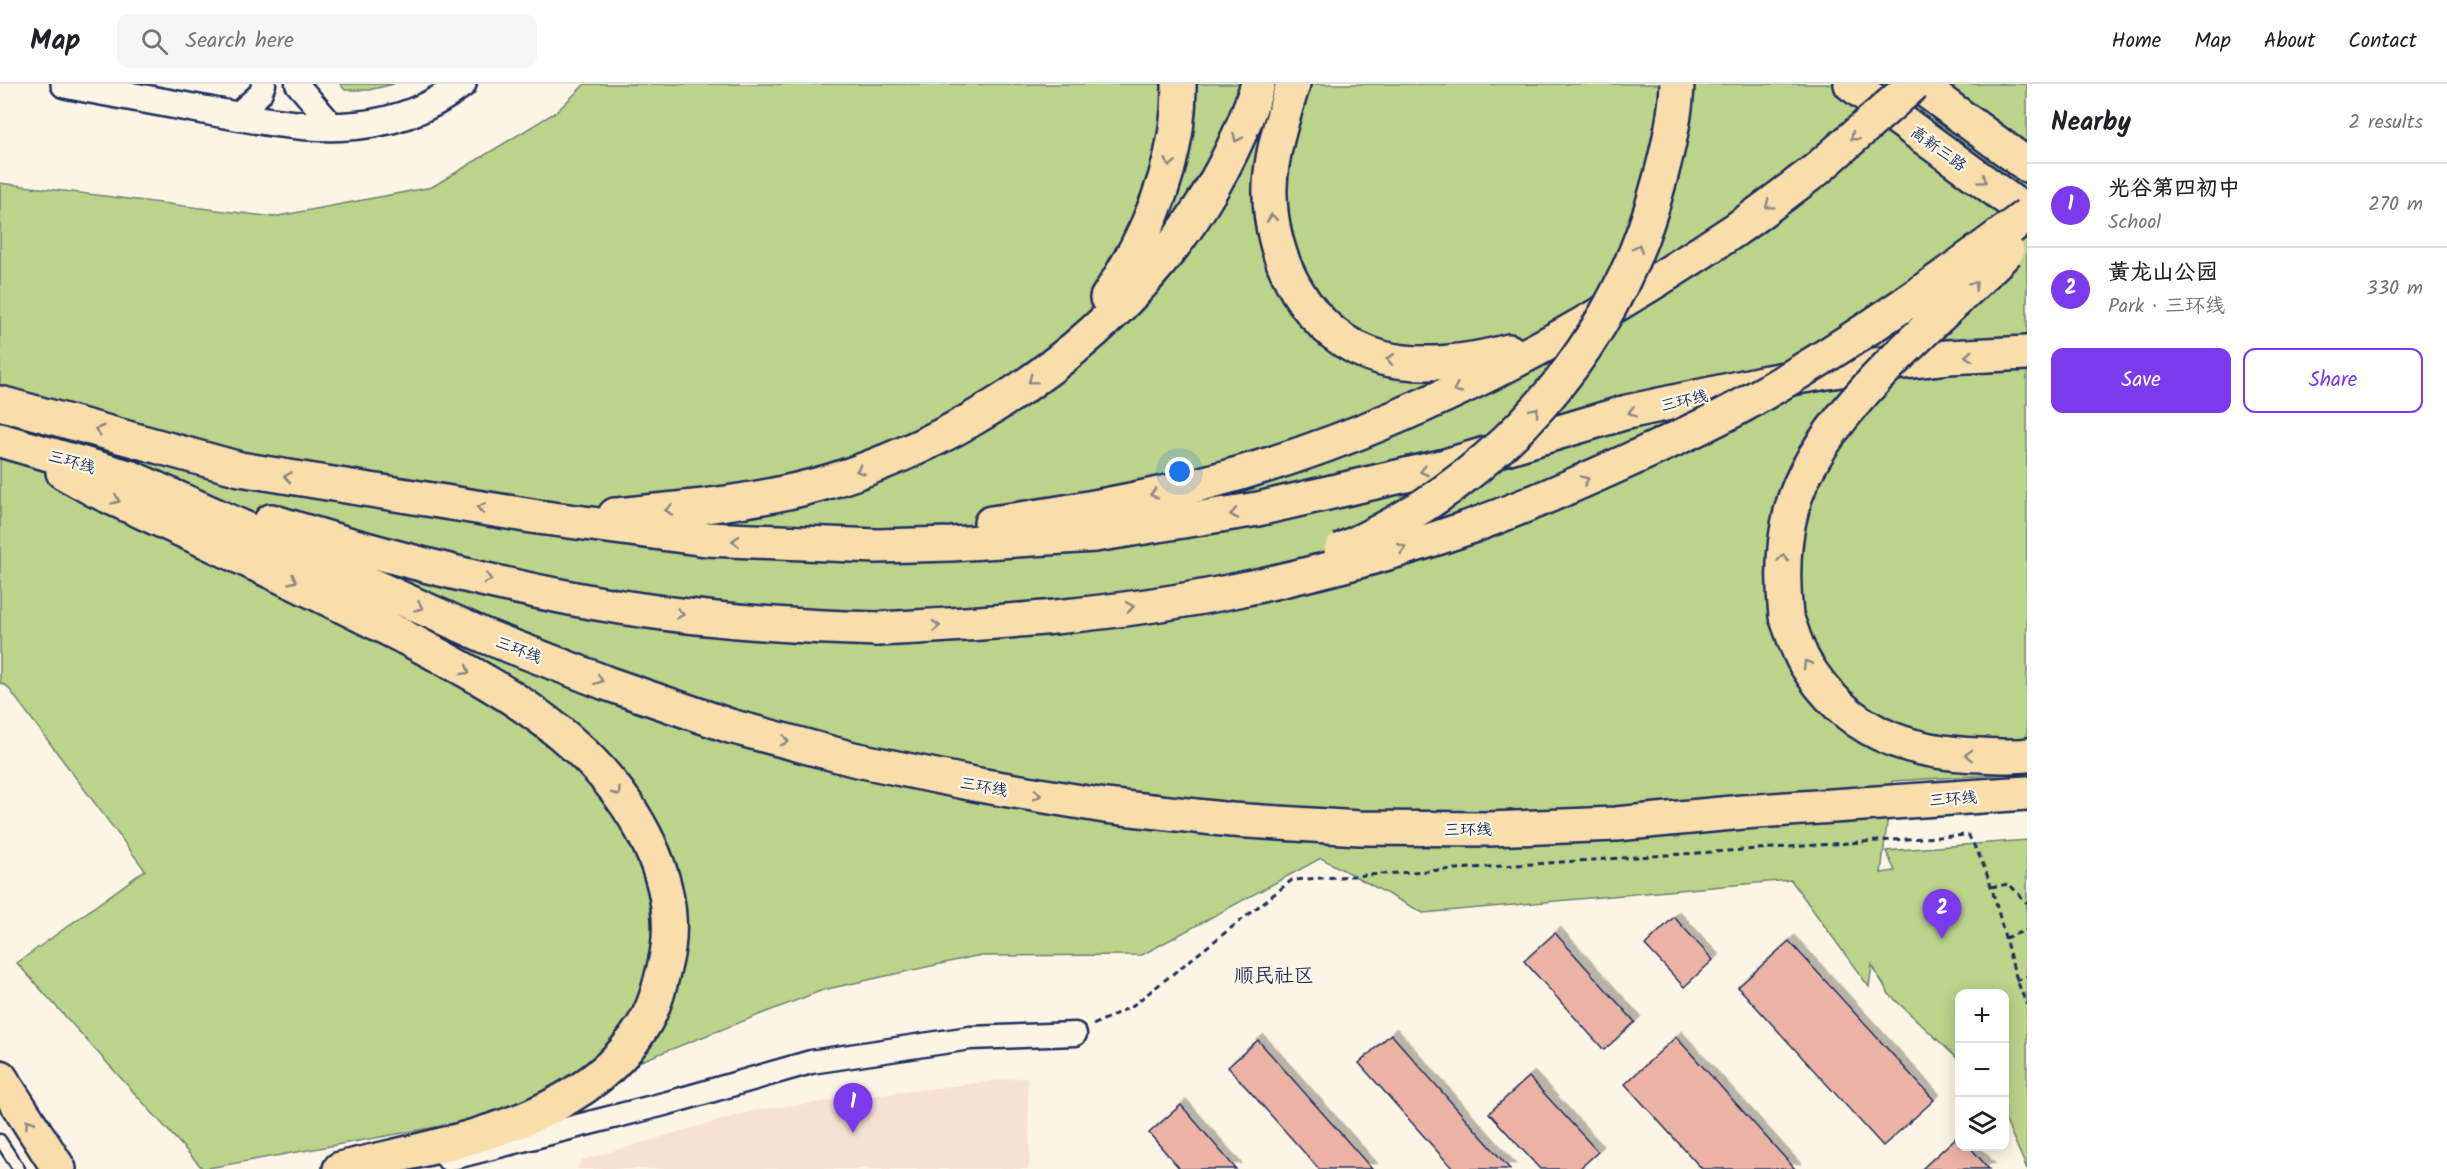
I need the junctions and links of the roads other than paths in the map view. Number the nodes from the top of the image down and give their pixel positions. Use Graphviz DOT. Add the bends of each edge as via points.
graph roads {
  1 [pos="65,84"];
  2 [pos="264,84"];
  3 [pos="297,84"];
  4 [pos="462,84"];
  5 [pos="1179,84"];
  6 [pos="1258,84"];
  7 [pos="1293,84"];
  8 [pos="1677,84"];
  9 [pos="1851,84"];
  10 [pos="1915,84"];
  11 [pos="235,116"];
  12 [pos="335,128"];
  13 [pos="2027,165"];
  14 [pos="2027,214"];
  15 [pos="2027,230"];
  16 [pos="1570,332"];
  17 [pos="1071,351"];
  18 [pos="2027,353"];
  19 [pos="0,402"];
  20 [pos="4,441"];
  21 [pos="132,478"];
  22 [pos="538,517"];
  23 [pos="795,543"];
  24 [pos="1236,591"];
  25 [pos="2027,755"];
  26 [pos="2027,793"];
  27 [pos="1075,1034"];
  28 [pos="0,1077"];
  29 [pos="0,1140"];
  30 [pos="19,1169"];
  31 [pos="59,1169"];
  32 [pos="340,1169"];
  33 [pos="409,1169"];
  1 -- 11 [label="street"];
  2 -- 11 [label="street" via="260,94"];
  3 -- 12 [label="street"];
  4 -- 12 [label="street" via="426,106 394,119"];
  5 -- 17 [label="main road, one-way" via="1179,110 1169,169 1148,225 1125,270"];
  6 -- 17 [label="main road, one-way" via="1222,170 1190,223 1140,284"];
  16 -- 7 [label="main road, one-way" via="1471,359 1412,363 1380,358 1325,327 1304,303 1287,274 1276,247 1271,216 1274,155"];
  24 -- 8 [label="main road, one-way, bridge" via="1358,543 1413,512 1514,435 1595,334 1626,277 1650,217 1667,155"];
  9 -- 14 [label="main road, 高新三路, one-way"];
  10 -- 13 [label="main road"];
  10 -- 16 [label="main road, one-way, bridge" via="1816,170 1737,229"];
  11 -- 12 [label="street"];
  24 -- 14 [label="main road, one-way, bridge" via="1461,530 1670,442 1750,402 1861,335"];
  25 -- 15 [label="main road, one-way, bridge" via="1948,754 1898,743 1861,724 1830,698 1804,662 1786,616 1782,579 1792,505 1806,471 1826,439 1850,407"];
  16 -- 23 [label="main road, one-way" via="1396,416 1263,466 1197,485 1027,518"];
  17 -- 22 [label="main road, one-way" via="966,423 904,453 833,480 705,506 599,516"];
  18 -- 23 [label="main road, 三环线, one-way, bridge" via="1858,367 1767,382 1627,412 1354,489 1176,524 1009,542 877,546"];
  22 -- 19 [label="main road, 三环线, one-way" via="240,469"];
  20 -- 21 [label="main road, 三环线"];
  20 -- 32 [label="main road, one-way" via="94,490 312,589 435,654 527,709 574,745 607,779 652,850 669,921 667,957 647,1017 622,1054 596,1080 541,1112 478,1135"];
  21 -- 24 [label="main road, one-way, bridge" via="390,557 575,599 784,626 877,629 998,623"];
  21 -- 26 [label="main road, 三环线, one-way" via="485,636 730,726 854,759 1105,806 1232,820 1348,827 1488,829 1616,824"];
  23 -- 22 [label="main road, 三环线, one-way" via="706,539"];
  27 -- 33 [label="street" via="970,1038 812,1062"];
  31 -- 28 [label="main road, one-way"];
  29 -- 30 [label="lane"];
}
